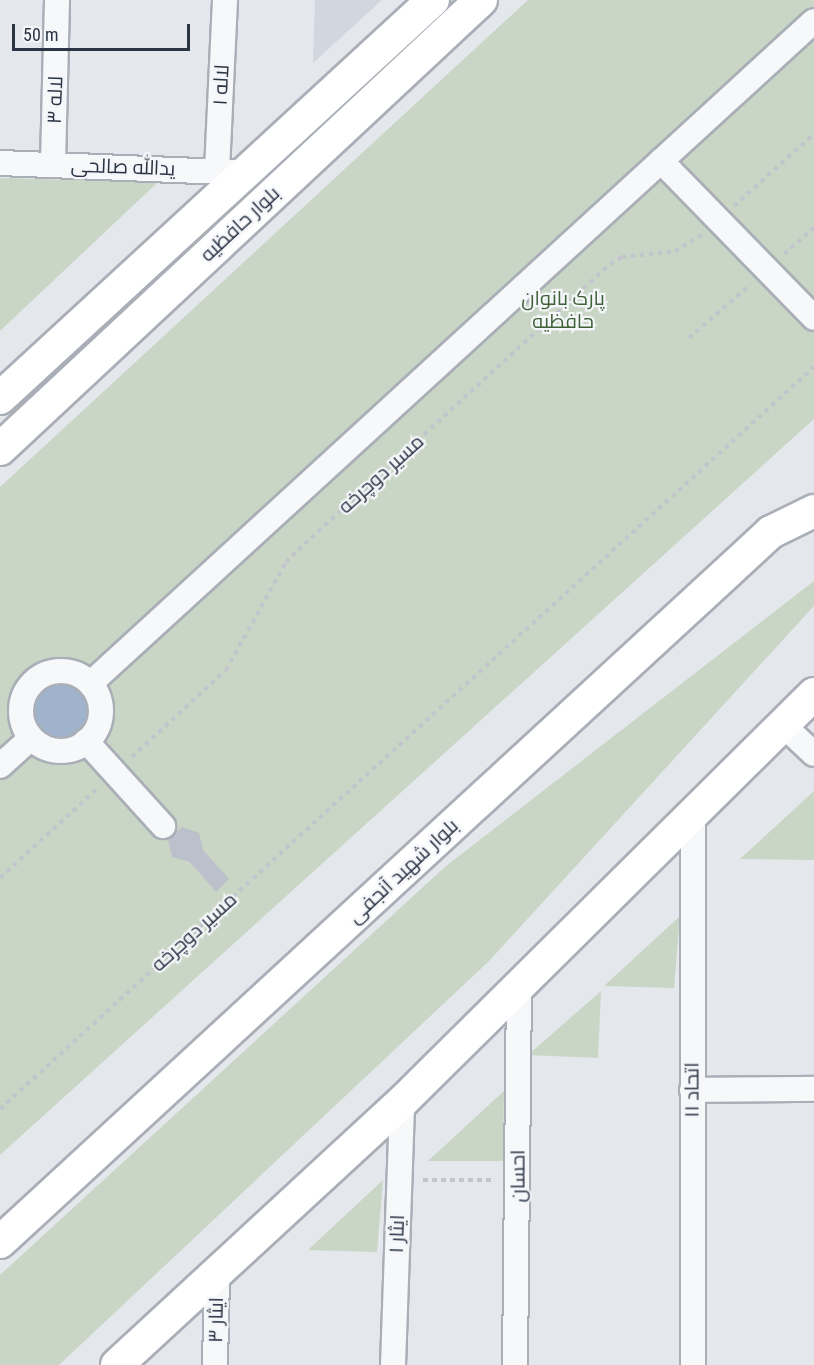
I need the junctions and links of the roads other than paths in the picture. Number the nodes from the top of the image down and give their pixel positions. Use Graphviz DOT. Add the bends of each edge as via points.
graph roads {
  1 [pos="57,0"];
  2 [pos="225,0"];
  3 [pos="433,0"];
  4 [pos="481,0"];
  5 [pos="814,21"];
  6 [pos="661,161"];
  7 [pos="0,163"];
  8 [pos="53,164"];
  9 [pos="231,172"];
  10 [pos="268,197"];
  11 [pos="814,318"];
  12 [pos="0,398"];
  13 [pos="0,448"];
  14 [pos="814,493"];
  15 [pos="814,511"];
  16 [pos="771,532"];
  17 [pos="91,683"];
  18 [pos="814,694"];
  19 [pos="783,725"];
  20 [pos="31,738"];
  21 [pos="86,741"];
  22 [pos="814,754"];
  23 [pos="0,766"];
  24 [pos="693,816"];
  25 [pos="163,826"];
  26 [pos="519,986"];
  27 [pos="814,1089"];
  28 [pos="692,1090"];
  29 [pos="402,1102"];
  30 [pos="0,1242"];
  31 [pos="217,1274"];
  32 [pos="117,1365"];
  33 [pos="215,1365"];
  34 [pos="393,1365"];
  35 [pos="515,1365"];
  36 [pos="693,1365"];
  1 -- 8 [label="street, لاله ۳"];
  2 -- 9 [label="street, لاله ۱"];
  3 -- 9 [label="main road, بلوار حافظیه"];
  4 -- 10 [label="main road, بلوار حافظیه"];
  5 -- 6 [label="street"];
  6 -- 11 [label="street"];
  6 -- 17 [label="street"];
  7 -- 8 [label="street, یدالله صالحی"];
  8 -- 9 [label="street, یدالله صالحی"];
  9 -- 10 [label="main road"];
  9 -- 12 [label="main road, بلوار حافظیه"];
  10 -- 13 [label="main road, بلوار حافظیه"];
  14 -- 16 [label="main road"];
  15 -- 16 [label="main road, بلوار شهید آنجفی"];
  16 -- 30 [label="main road, بلوار شهید آنجفی"];
  17 -- 20 [label="street" via="80,675 52,671 28,686 21,712"];
  17 -- 21 [label="street" via="101,709 99,723"];
  18 -- 19 [label="main road"];
  19 -- 22 [label="street"];
  19 -- 24 [label="main road"];
  20 -- 21 [label="street" via="55,751 70,750"];
  20 -- 23 [label="street"];
  21 -- 25 [label="street"];
  24 -- 26 [label="main road"];
  24 -- 28 [label="street, اتحاد ۱۱"];
  26 -- 29 [label="main road"];
  26 -- 35 [label="street, احسان"];
  27 -- 28 [label="street"];
  28 -- 36 [label="street, اتحاد ۱۱"];
  29 -- 31 [label="main road"];
  29 -- 34 [label="street, ایثار ۱"];
  31 -- 32 [label="main road"];
  31 -- 33 [label="street, ایثار ۳"];
}
